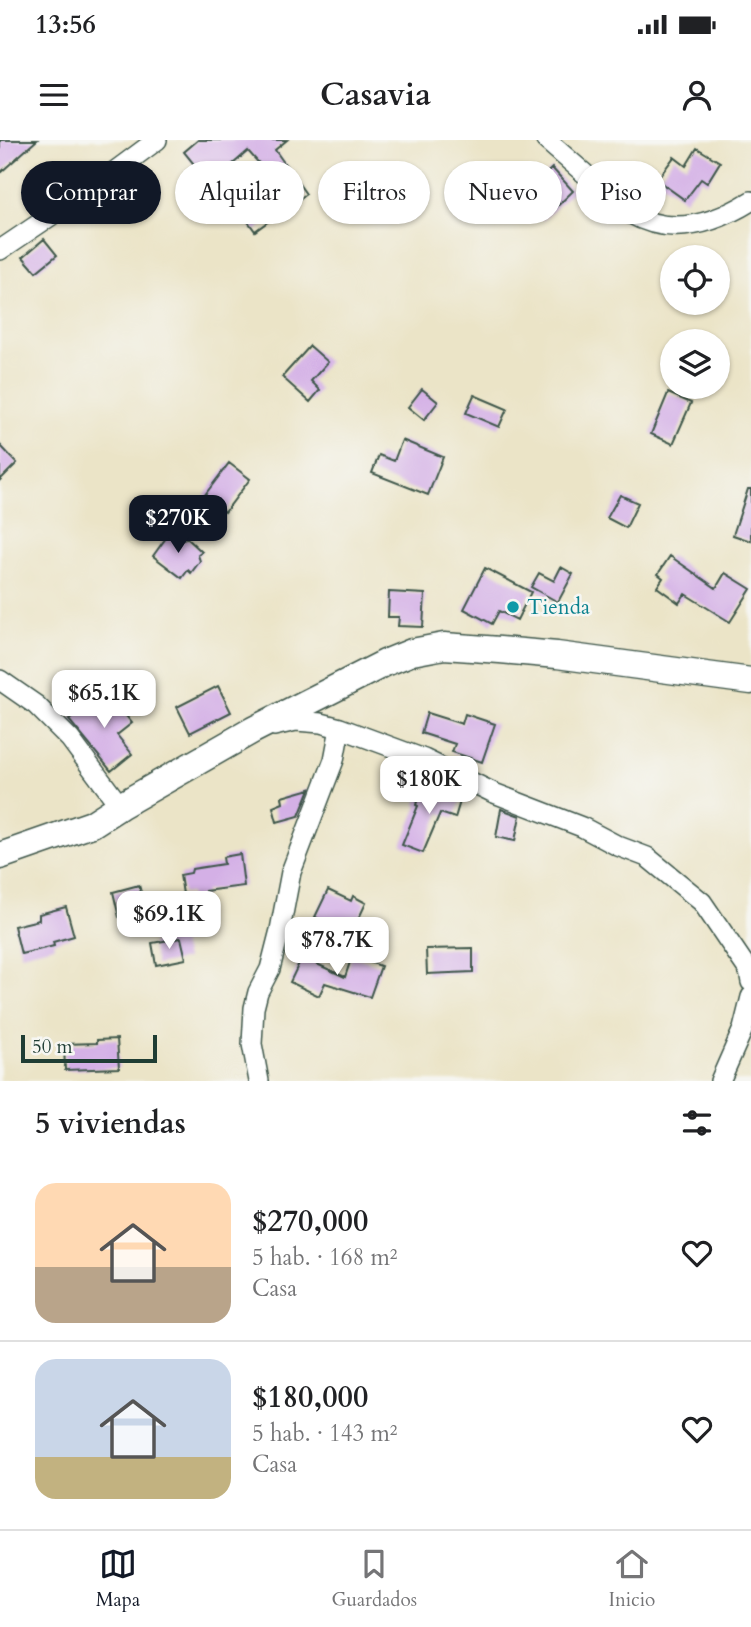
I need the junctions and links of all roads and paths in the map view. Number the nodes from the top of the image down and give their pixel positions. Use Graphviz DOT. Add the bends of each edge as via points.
graph roads {
  1 [pos="157,140"];
  2 [pos="546,140"];
  3 [pos="751,201"];
  4 [pos="0,250"];
  5 [pos="0,680"];
  6 [pos="751,681"];
  7 [pos="340,728"];
  8 [pos="253,730"];
  9 [pos="120,806"];
  10 [pos="0,856"];
  11 [pos="751,982"];
  12 [pos="751,997"];
  13 [pos="259,1081"];
  14 [pos="720,1081"];
  1 -- 4 [label="street"];
  2 -- 3 [label="street" via="631,214 655,224 701,224"];
  5 -- 9 [label="street" via="36,705 70,739"];
  6 -- 8 [label="street" via="557,655 444,646 385,663"];
  7 -- 8 [label="street" via="296,721"];
  7 -- 11 [label="street" via="424,759 647,857 702,902 749,971"];
  7 -- 13 [label="street" via="334,760 291,872 270,969 254,1008"];
  8 -- 9 [label="street"];
  9 -- 10 [label="street" via="92,824"];
  12 -- 14 [label="street" via="743,1029"];
}
